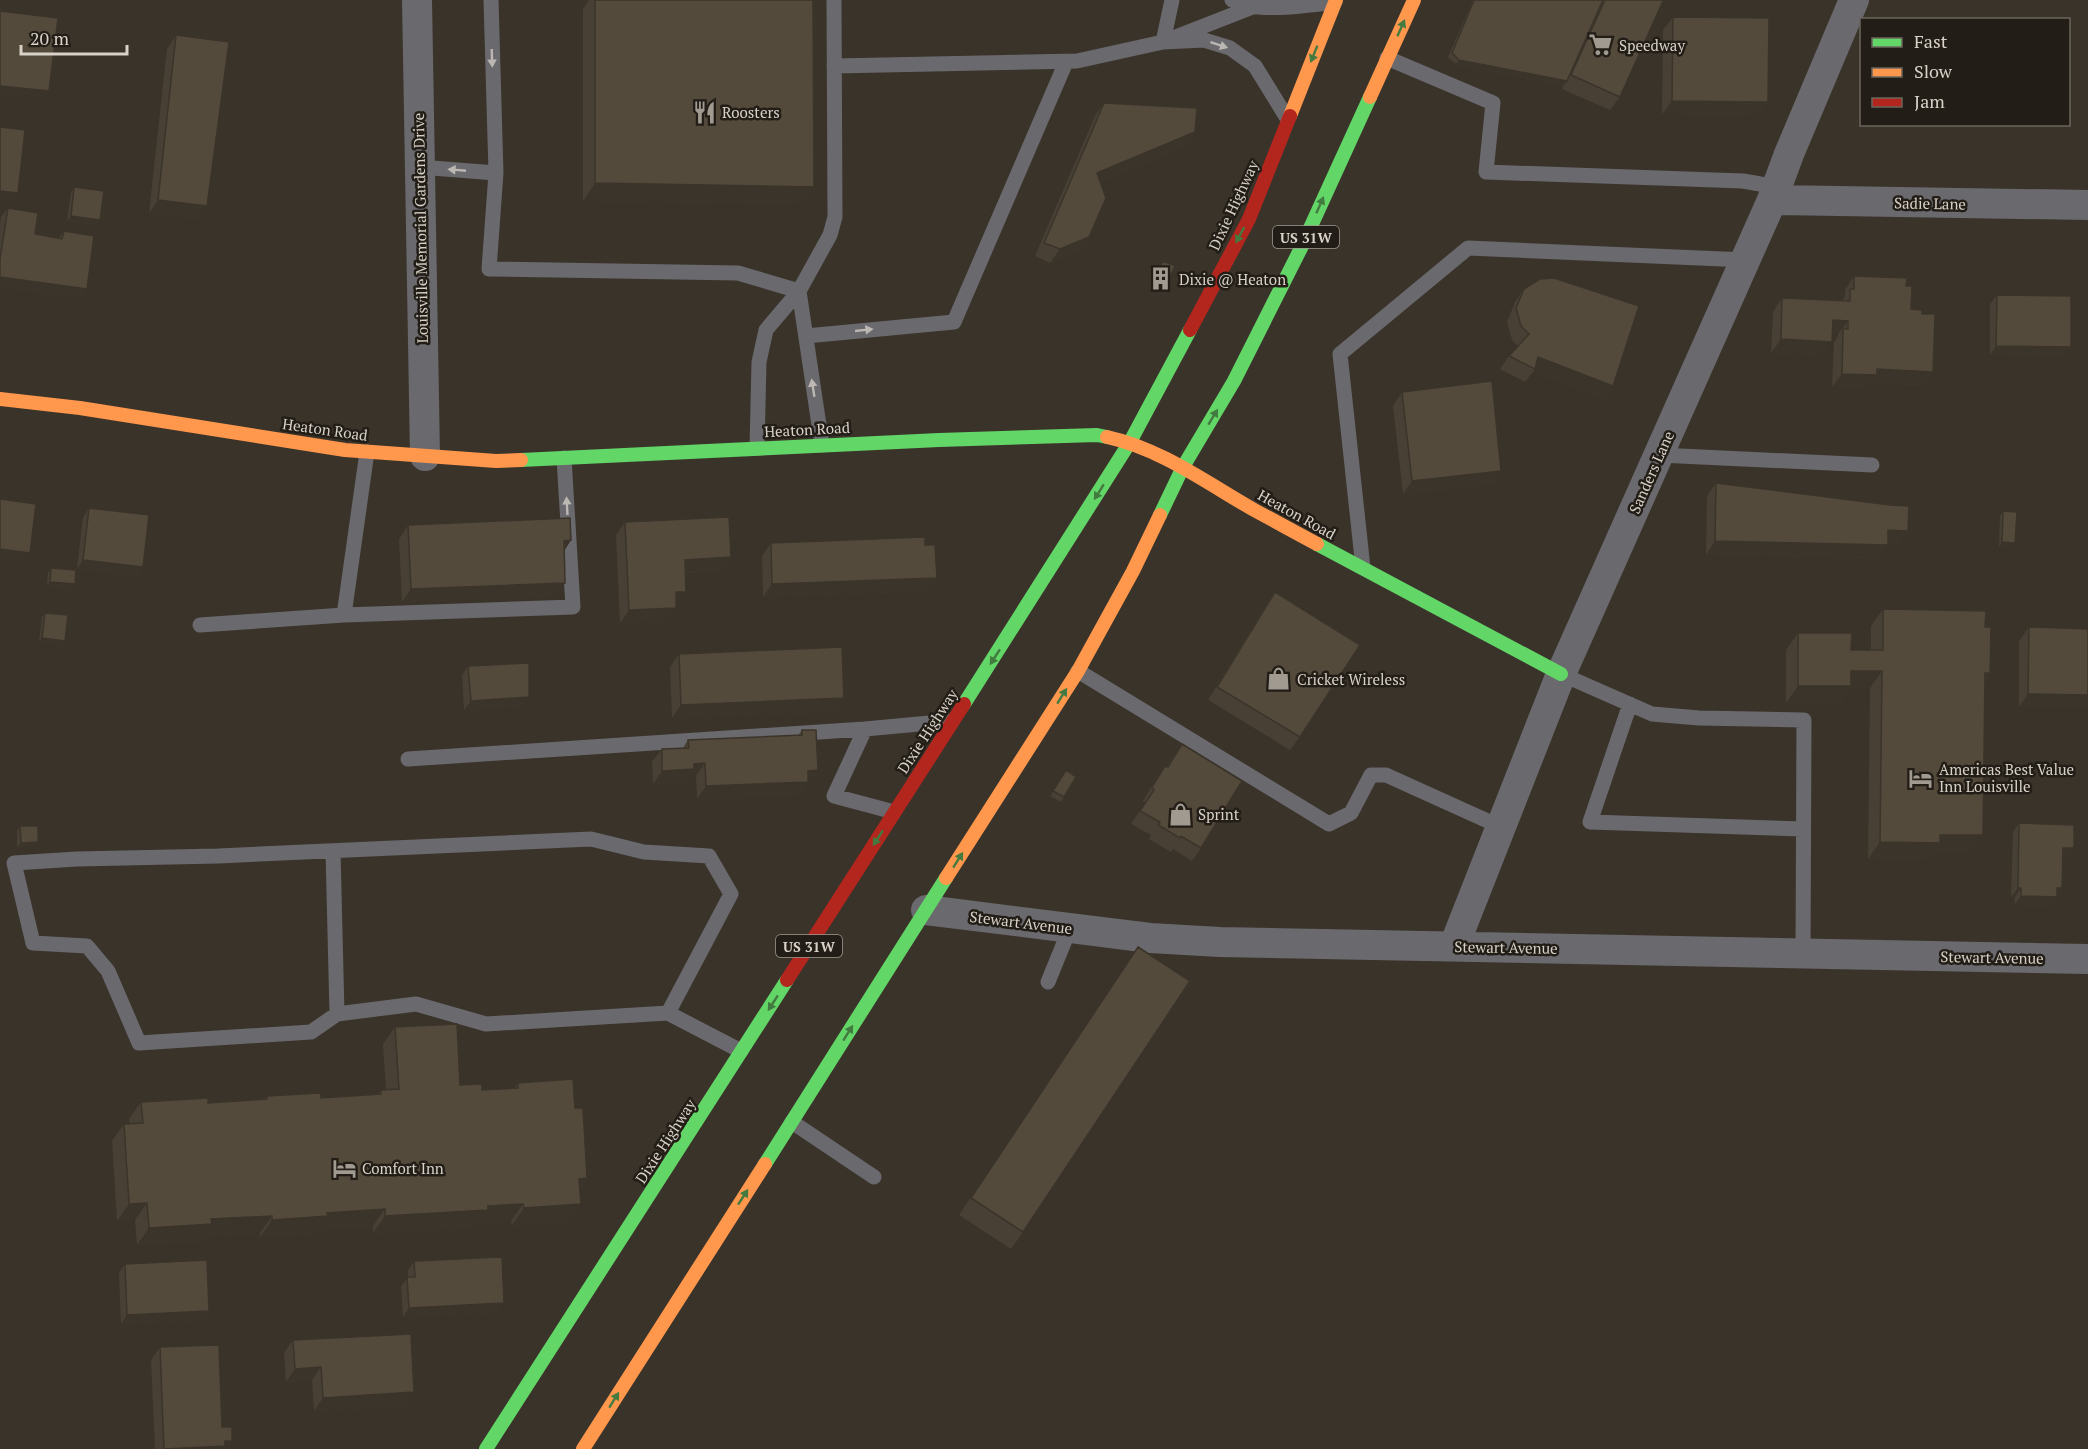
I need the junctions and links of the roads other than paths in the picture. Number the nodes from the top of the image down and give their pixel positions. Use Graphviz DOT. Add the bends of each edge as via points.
graph roads {
  1 [pos="417,0"];
  2 [pos="491,0"];
  3 [pos="834,0"];
  4 [pos="1172,0"];
  5 [pos="1232,0"];
  6 [pos="1414,0"];
  7 [pos="1854,0"];
  8 [pos="1336,1"];
  9 [pos="1255,6"];
  10 [pos="1163,42"];
  11 [pos="1387,58"];
  12 [pos="1066,62"];
  13 [pos="834,66"];
  14 [pos="1288,120"];
  15 [pos="419,167"];
  16 [pos="496,173"];
  17 [pos="1775,194"];
  18 [pos="2088,205"];
  19 [pos="1746,260"];
  20 [pos="798,291"];
  21 [pos="806,336"];
  22 [pos="0,399"];
  23 [pos="1130,442"];
  24 [pos="822,445"];
  25 [pos="757,448"];
  26 [pos="367,452"];
  27 [pos="1659,455"];
  28 [pos="425,456"];
  29 [pos="564,458"];
  30 [pos="1872,465"];
  31 [pos="1183,467"];
  32 [pos="1363,568"];
  33 [pos="344,615"];
  34 [pos="200,625"];
  35 [pos="1078,670"];
  36 [pos="1561,674"];
  37 [pos="1630,704"];
  38 [pos="953,721"];
  39 [pos="865,729"];
  40 [pos="408,759"];
  41 [pos="894,812"];
  42 [pos="1501,827"];
  43 [pos="1803,829"];
  44 [pos="333,850"];
  45 [pos="926,909"];
  46 [pos="1070,928"];
  47 [pos="1454,946"];
  48 [pos="1803,954"];
  49 [pos="2088,959"];
  50 [pos="1048,982"];
  51 [pos="668,1013"];
  52 [pos="337,1014"];
  53 [pos="741,1052"];
  54 [pos="792,1122"];
  55 [pos="874,1177"];
  56 [pos="486,1449"];
  57 [pos="583,1449"];
  1 -- 15 [label="street, Louisville Memorial Gardens Drive"];
  2 -- 16 [label="lane, one-way"];
  3 -- 13 [label="lane"];
  4 -- 10 [label="lane"];
  5 -- 9 [label="lane"];
  11 -- 6 [label="main road, US 31W, one-way"];
  7 -- 17 [label="street, Sanders Lane"];
  8 -- 9 [label="lane" via="1285,8"];
  8 -- 14 [label="main road, Dixie Highway / US 31W, one-way"];
  9 -- 10 [label="lane"];
  10 -- 12 [label="lane"];
  10 -- 14 [label="lane, one-way" via="1204,40 1230,48 1255,66"];
  11 -- 17 [label="lane" via="1493,103 1486,172 1743,181"];
  31 -- 11 [label="main road, US 31W, one-way" via="1234,381 1301,248"];
  12 -- 13 [label="lane"];
  21 -- 12 [label="lane, one-way" via="954,321"];
  13 -- 20 [label="lane" via="835,218 830,235"];
  14 -- 23 [label="main road, Dixie Highway / US 31W, one-way" via="1249,219"];
  16 -- 15 [label="lane, one-way"];
  15 -- 28 [label="street, Louisville Memorial Gardens Drive"];
  16 -- 20 [label="lane" via="489,269 738,273"];
  17 -- 18 [label="street, Sadie Lane"];
  17 -- 19 [label="street, Sanders Lane"];
  19 -- 27 [label="street, Sanders Lane"];
  19 -- 32 [label="lane" via="1468,249 1340,354"];
  20 -- 21 [label="lane"];
  20 -- 25 [label="lane" via="766,330 759,362"];
  24 -- 21 [label="lane, one-way"];
  22 -- 26 [label="main road, Heaton Road"];
  23 -- 24 [label="main road, Heaton Road" via="1097,435"];
  23 -- 31 [label="main road, Heaton Road"];
  23 -- 38 [label="main road, Dixie Highway / US 31W, one-way"];
  24 -- 25 [label="main road, Heaton Road"];
  25 -- 29 [label="main road, Heaton Road"];
  26 -- 28 [label="main road, Heaton Road"];
  26 -- 33 [label="lane"];
  27 -- 30 [label="lane"];
  27 -- 36 [label="street, Sanders Lane"];
  28 -- 29 [label="main road, Heaton Road" via="496,461"];
  33 -- 29 [label="lane, one-way" via="573,607"];
  31 -- 32 [label="main road, Heaton Road"];
  31 -- 35 [label="main road, US 31W" via="1133,572"];
  32 -- 36 [label="main road, Heaton Road"];
  33 -- 34 [label="lane"];
  35 -- 42 [label="lane" via="1329,824 1351,813 1371,775 1386,775"];
  45 -- 35 [label="main road, US 31W, one-way"];
  36 -- 37 [label="lane"];
  36 -- 42 [label="street, Sanders Lane"];
  37 -- 43 [label="lane" via="1652,714 1803,720"];
  37 -- 43 [label="lane" via="1590,822"];
  38 -- 39 [label="lane"];
  38 -- 41 [label="main road, Dixie Highway / US 31W"];
  39 -- 40 [label="lane"];
  39 -- 41 [label="lane" via="834,795"];
  41 -- 53 [label="main road, Dixie Highway / US 31W, one-way"];
  42 -- 47 [label="street, Sanders Lane"];
  43 -- 48 [label="lane"];
  44 -- 51 [label="lane" via="591,839 644,852 709,856 731,894"];
  44 -- 52 [label="lane"];
  44 -- 52 [label="lane" via="14,863 33,943 87,946 108,971 139,1043 311,1032"];
  45 -- 46 [label="street, Stewart Avenue"];
  54 -- 45 [label="main road, US 31W, one-way"];
  46 -- 47 [label="street, Stewart Avenue" via="1220,942"];
  46 -- 50 [label="lane"];
  47 -- 48 [label="street, Stewart Avenue"];
  48 -- 49 [label="street, Stewart Avenue"];
  51 -- 52 [label="lane" via="486,1024 416,1004"];
  51 -- 53 [label="lane"];
  53 -- 56 [label="main road, Dixie Highway / US 31W"];
  54 -- 55 [label="lane"];
  57 -- 54 [label="main road, US 31W, one-way"];
}
